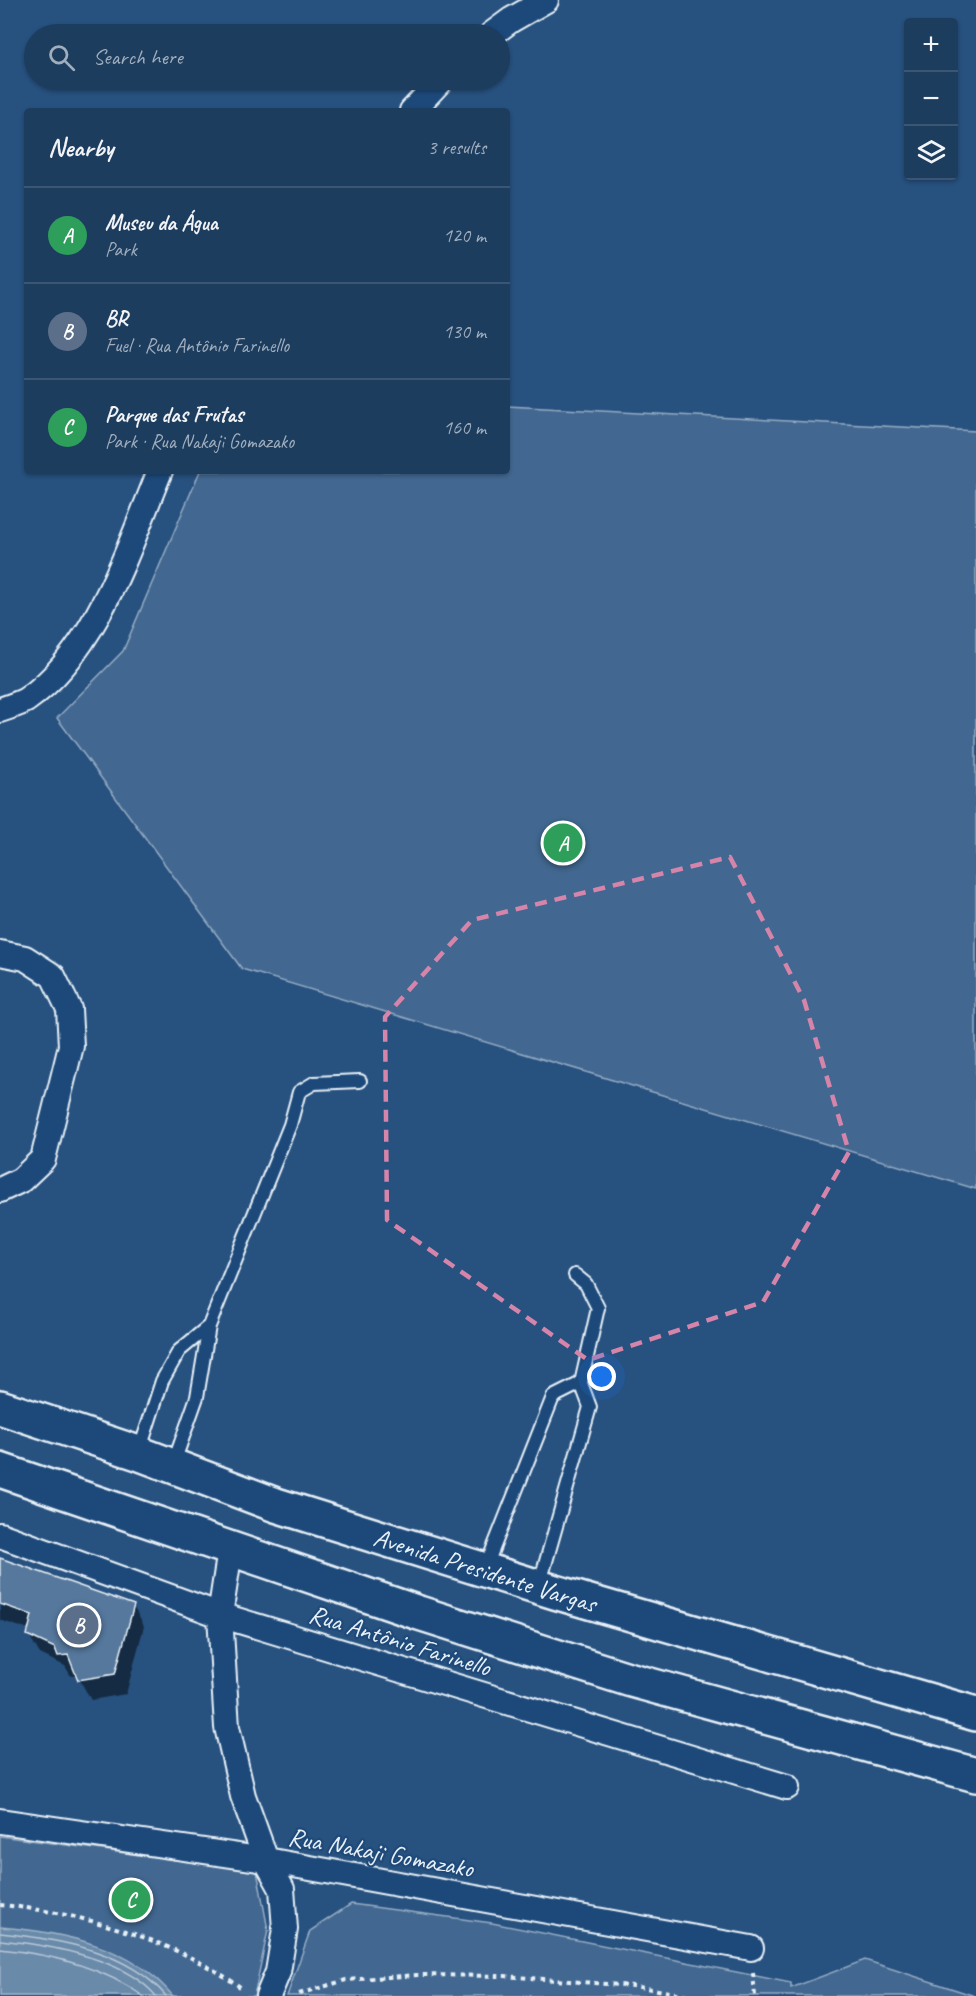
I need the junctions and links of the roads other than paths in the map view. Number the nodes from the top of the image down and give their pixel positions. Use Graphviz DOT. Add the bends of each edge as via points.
graph roads {
  1 [pos="546,0"];
  2 [pos="508,24"];
  3 [pos="432,90"];
  4 [pos="415,108"];
  5 [pos="159,474"];
  6 [pos="0,710"];
  7 [pos="0,953"];
  8 [pos="360,1081"];
  9 [pos="0,1190"];
  10 [pos="575,1275"];
  11 [pos="209,1326"];
  12 [pos="581,1383"];
  13 [pos="8,1413"];
  14 [pos="138,1453"];
  15 [pos="173,1466"];
  16 [pos="0,1470"];
  17 [pos="0,1535"];
  18 [pos="230,1550"];
  19 [pos="484,1570"];
  20 [pos="539,1587"];
  21 [pos="220,1616"];
  22 [pos="976,1714"];
  23 [pos="976,1774"];
  24 [pos="787,1787"];
  25 [pos="0,1821"];
  26 [pos="266,1860"];
  27 [pos="751,1948"];
  28 [pos="268,1996"];
  1 -- 2 [label="street"];
  3 -- 4 [label="street"];
  5 -- 6 [label="street" via="105,602 63,667 25,700"];
  7 -- 9 [label="street" via="25,958 54,976 69,1009 71,1046 43,1159 21,1180"];
  8 -- 11 [label="lane" via="314,1083 299,1092 290,1125"];
  10 -- 12 [label="lane" via="586,1284 597,1308"];
  11 -- 14 [label="lane" via="179,1351 162,1382"];
  11 -- 15 [label="lane" via="198,1396"];
  12 -- 19 [label="lane" via="553,1396"];
  12 -- 20 [label="lane" via="590,1407"];
  13 -- 14 [label="main road, Avenida Presidente Vargas"];
  14 -- 15 [label="main road, Avenida Presidente Vargas"];
  15 -- 19 [label="main road, Avenida Presidente Vargas" via="276,1505"];
  16 -- 18 [label="main road"];
  17 -- 21 [label="street, Rua Antônio Farinello"];
  18 -- 21 [label="street"];
  18 -- 23 [label="main road" via="628,1679"];
  19 -- 20 [label="main road, Avenida Presidente Vargas"];
  20 -- 22 [label="main road, Avenida Presidente Vargas"];
  21 -- 24 [label="street, Rua Antônio Farinello"];
  21 -- 26 [label="street" via="227,1727 243,1796"];
  25 -- 26 [label="street, Rua Nakaji Gomazako"];
  26 -- 27 [label="street, Rua Nakaji Gomazako"];
  26 -- 28 [label="street" via="282,1889 285,1929 278,1972"];
}
